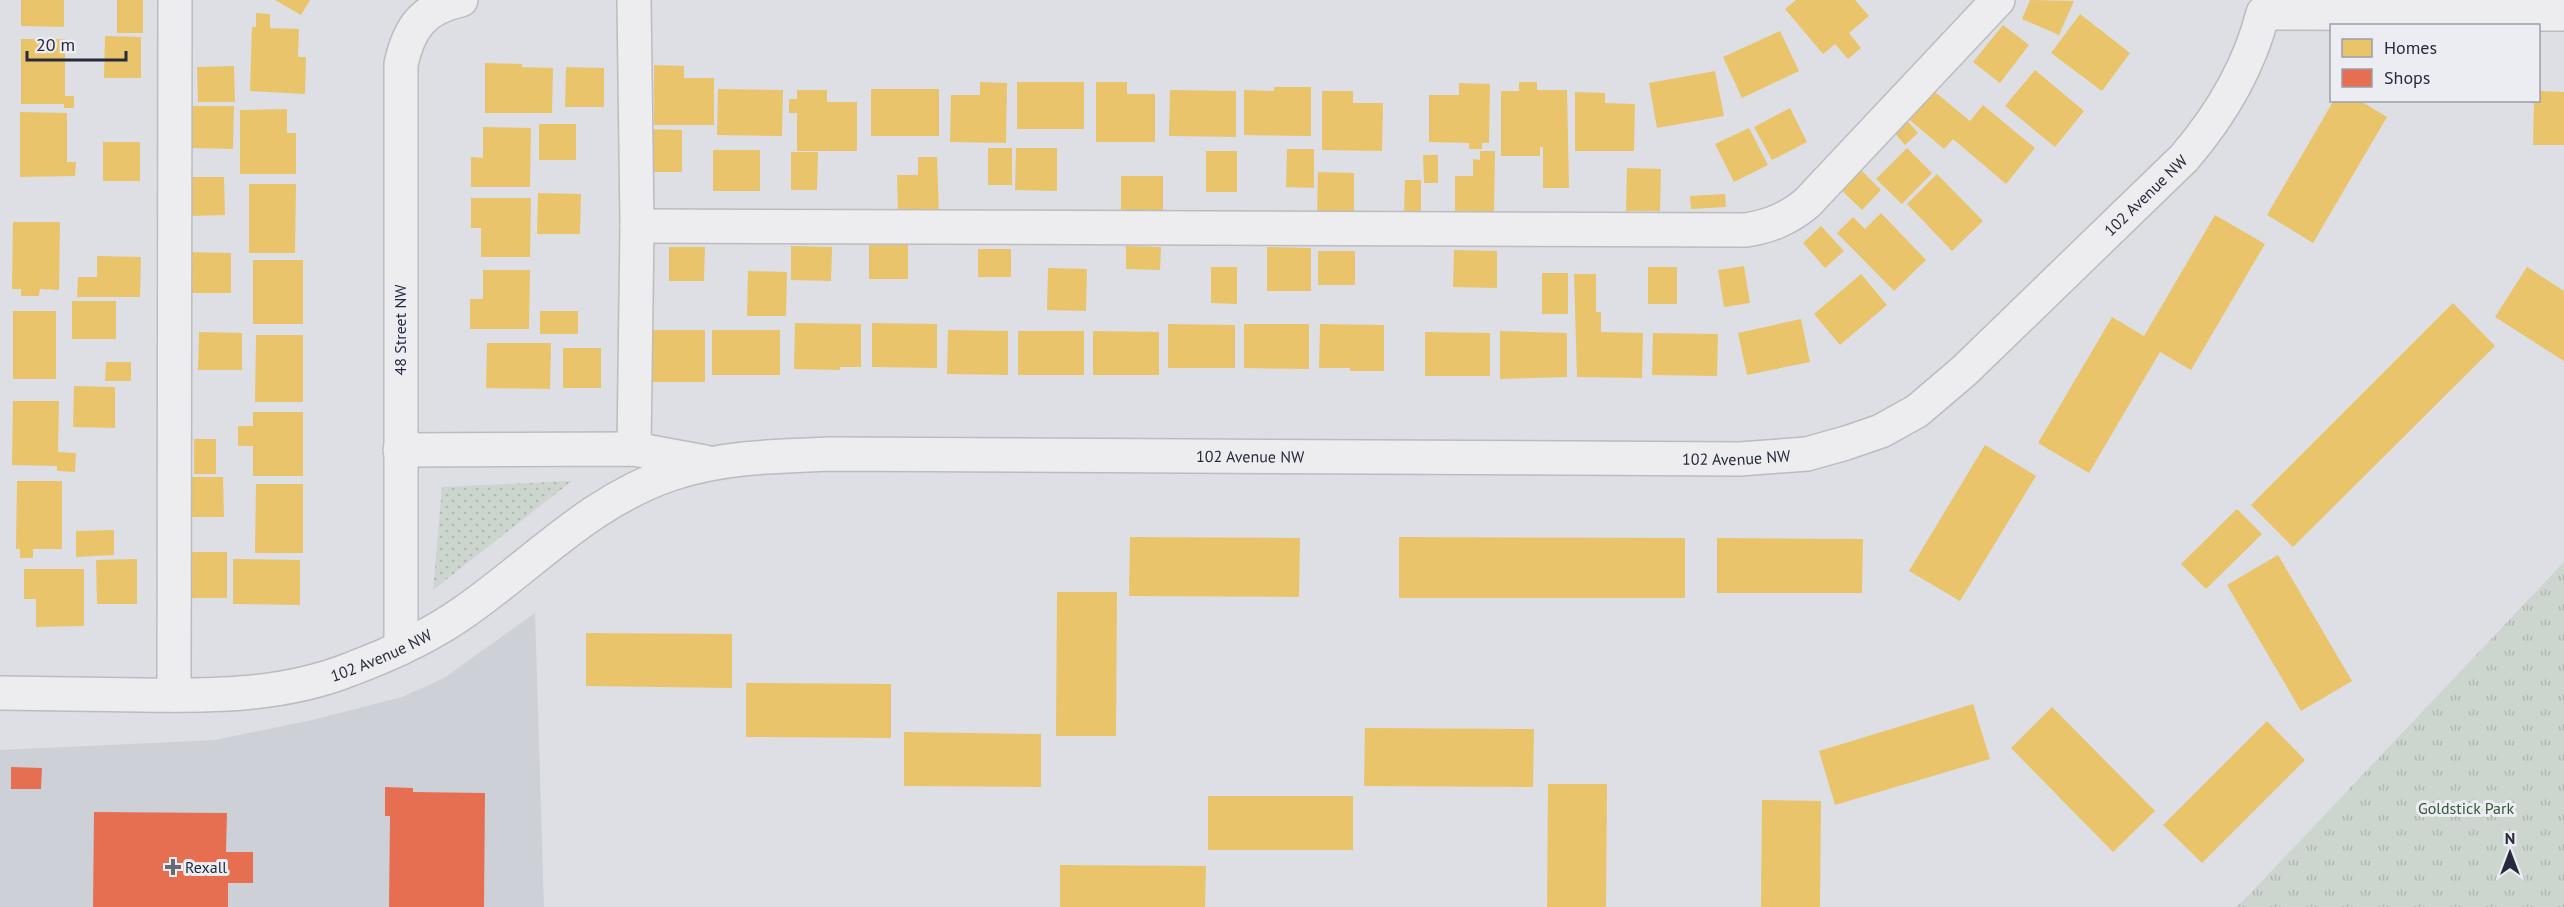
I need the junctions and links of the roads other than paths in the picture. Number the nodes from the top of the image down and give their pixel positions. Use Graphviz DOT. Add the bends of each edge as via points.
graph roads {
  1 [pos="175,0"];
  2 [pos="461,0"];
  3 [pos="634,0"];
  4 [pos="1998,0"];
  5 [pos="2264,7"];
  6 [pos="2564,14"];
  7 [pos="637,226"];
  8 [pos="634,449"];
  9 [pos="400,450"];
  10 [pos="712,464"];
  11 [pos="401,648"];
  12 [pos="0,693"];
  13 [pos="174,695"];
  1 -- 13 [label="street"];
  2 -- 9 [label="street, 48 Street NW" via="435,8 423,18 406,42 401,64"];
  3 -- 7 [label="street"];
  4 -- 7 [label="street" via="1807,203 1766,227 1722,230"];
  5 -- 6 [label="street, 102 Avenue NW"];
  5 -- 10 [label="street, 102 Avenue NW" via="2252,51 2233,90 2184,158 1942,392 1881,431 1846,443 1807,454 1740,459 828,454"];
  7 -- 8 [label="street"];
  8 -- 9 [label="street, 102 Avenue NW"];
  8 -- 10 [label="street, 102 Avenue NW"];
  9 -- 11 [label="street, 48 Street NW"];
  10 -- 11 [label="street, 102 Avenue NW" via="672,473 604,505 464,612"];
  11 -- 13 [label="street, 102 Avenue NW" via="304,684 264,691"];
  12 -- 13 [label="street, 102 Avenue NW"];
}
